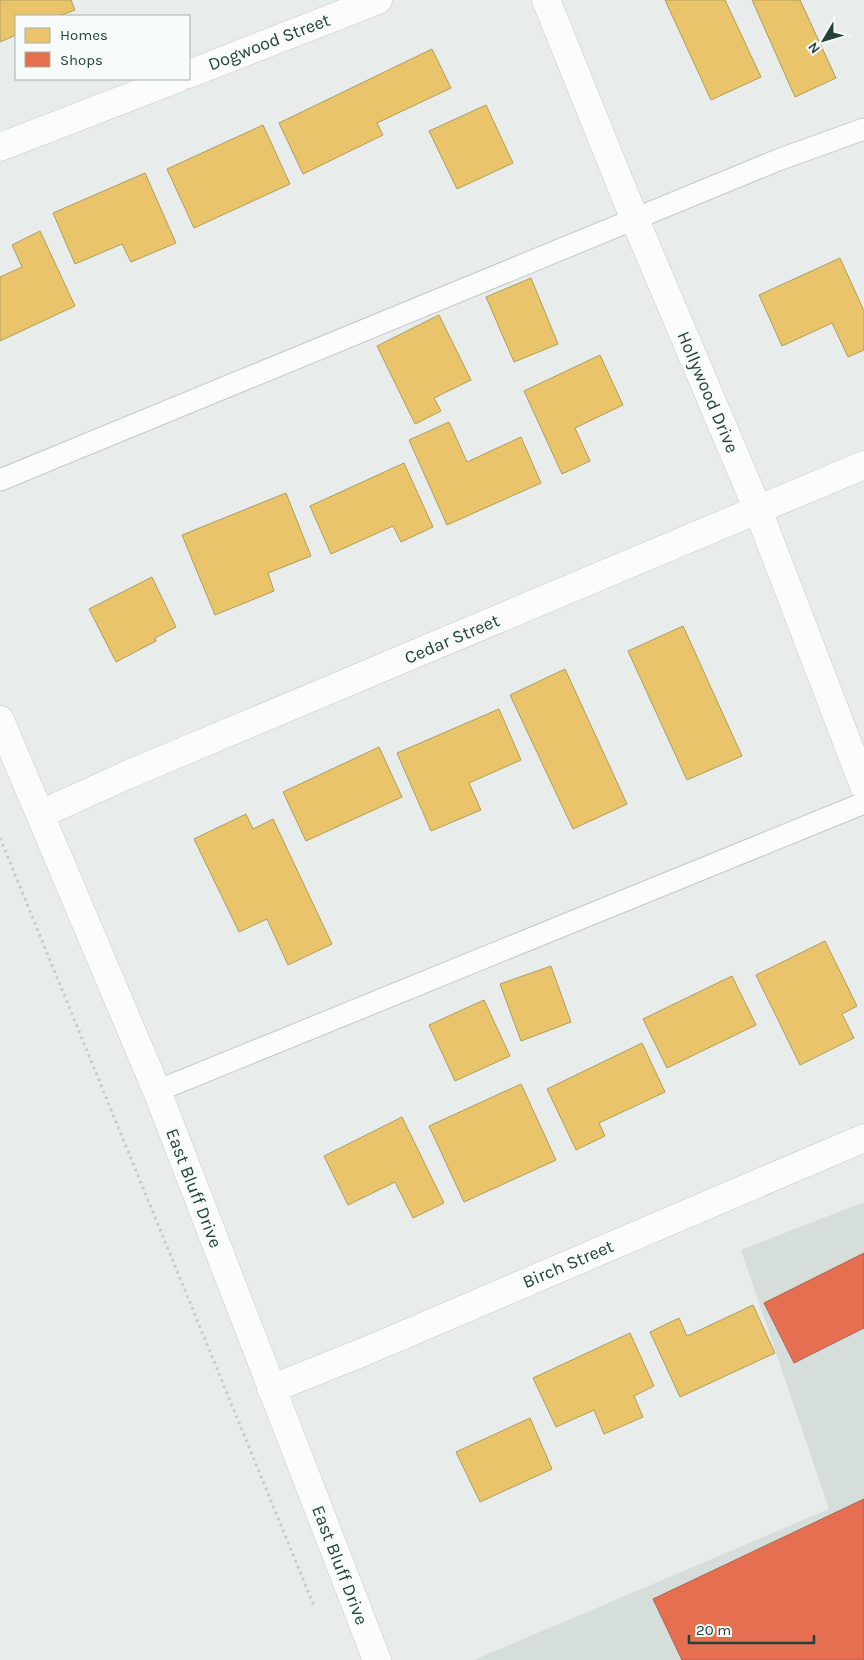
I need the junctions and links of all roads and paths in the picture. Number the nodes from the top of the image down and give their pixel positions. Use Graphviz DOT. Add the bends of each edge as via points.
graph roads {
  1 [pos="378,0"];
  2 [pos="546,0"];
  3 [pos="190,74"];
  4 [pos="173,80"];
  5 [pos="864,129"];
  6 [pos="0,147"];
  7 [pos="635,220"];
  8 [pos="864,465"];
  9 [pos="0,480"];
  10 [pos="758,510"];
  11 [pos="0,720"];
  12 [pos="864,786"];
  13 [pos="864,803"];
  14 [pos="41,814"];
  15 [pos="0,838"];
  16 [pos="157,1092"];
  17 [pos="864,1138"];
  18 [pos="271,1389"];
  19 [pos="318,1614"];
  20 [pos="377,1660"];
  1 -- 3 [label="street, Dogwood Street"];
  2 -- 7 [label="street, Hollywood Drive"];
  4 -- 6 [label="street"];
  5 -- 7 [label="lane" via="778,160"];
  7 -- 9 [label="lane"];
  7 -- 10 [label="street, Hollywood Drive"];
  8 -- 10 [label="street, Cedar Street"];
  10 -- 12 [label="street, Hollywood Drive"];
  10 -- 14 [label="street, Cedar Street"];
  11 -- 14 [label="street, East Bluff Drive"];
  13 -- 16 [label="lane"];
  14 -- 16 [label="street, East Bluff Drive"];
  15 -- 19 [label="path"];
  16 -- 18 [label="street, East Bluff Drive"];
  17 -- 18 [label="street, Birch Street"];
  18 -- 20 [label="street, East Bluff Drive"];
}
